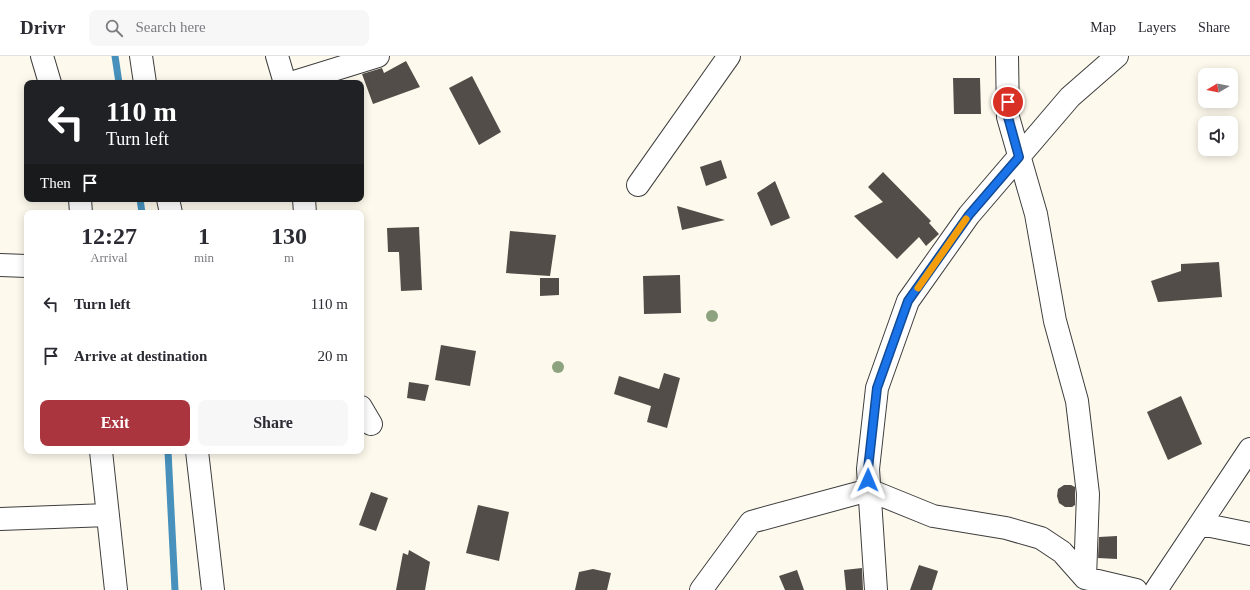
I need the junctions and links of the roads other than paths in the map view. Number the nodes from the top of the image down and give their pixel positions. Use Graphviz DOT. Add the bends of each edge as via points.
graph roads {
  1 [pos="42,56"];
  2 [pos="141,56"];
  3 [pos="277,56"];
  4 [pos="378,56"];
  5 [pos="729,56"];
  6 [pos="1007,56"];
  7 [pos="1117,56"];
  8 [pos="49,80"];
  9 [pos="145,80"];
  10 [pos="284,80"];
  11 [pos="302,80"];
  12 [pos="1019,157"];
  13 [pos="638,185"];
  14 [pos="0,265"];
  15 [pos="24,266"];
  16 [pos="1250,449"];
  17 [pos="101,454"];
  18 [pos="198,454"];
  19 [pos="869,490"];
  20 [pos="108,515"];
  21 [pos="0,519"];
  22 [pos="1201,524"];
  23 [pos="1250,534"];
  24 [pos="1085,578"];
  25 [pos="116,590"];
  26 [pos="213,590"];
  27 [pos="701,590"];
  28 [pos="876,590"];
  29 [pos="1136,590"];
  30 [pos="1156,590"];
  1 -- 8 [label="street"];
  2 -- 9 [label="street"];
  3 -- 10 [label="street"];
  4 -- 11 [label="street"];
  5 -- 13 [label="street"];
  6 -- 12 [label="street" via="1008,117"];
  7 -- 12 [label="street" via="1070,97"];
  12 -- 19 [label="street" via="969,215 908,301 877,388 868,469"];
  12 -- 24 [label="street" via="1036,214 1055,321 1077,401 1088,494"];
  14 -- 15 [label="street"];
  16 -- 22 [label="street"];
  17 -- 20 [label="street"];
  18 -- 26 [label="street"];
  19 -- 24 [label="street" via="933,516 1006,528 1041,538 1062,552"];
  19 -- 27 [label="street" via="751,522"];
  19 -- 28 [label="street"];
  20 -- 21 [label="street"];
  20 -- 25 [label="street"];
  22 -- 23 [label="street"];
  22 -- 30 [label="street"];
  24 -- 29 [label="street"];
}
